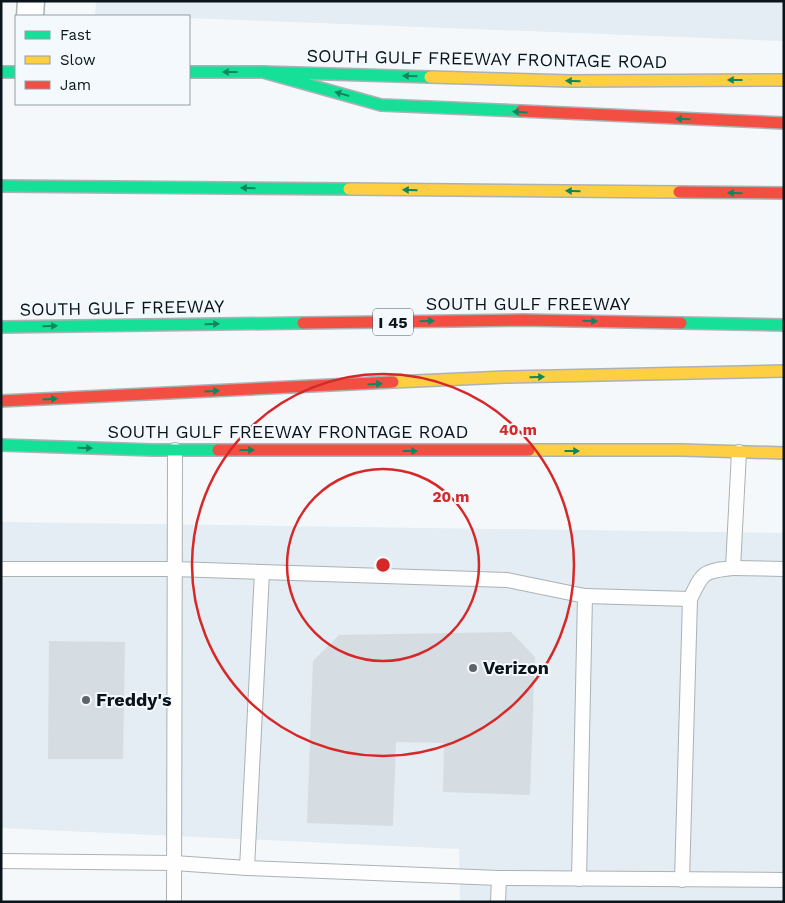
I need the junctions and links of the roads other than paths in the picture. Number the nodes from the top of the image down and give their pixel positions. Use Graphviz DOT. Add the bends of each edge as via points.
graph roads {
  1 [pos="31,1"];
  2 [pos="30,15"];
  3 [pos="1,72"];
  4 [pos="15,72"];
  5 [pos="190,72"];
  6 [pos="263,72"];
  7 [pos="784,80"];
  8 [pos="784,123"];
  9 [pos="1,186"];
  10 [pos="784,193"];
  11 [pos="784,325"];
  12 [pos="1,327"];
  13 [pos="784,371"];
  14 [pos="1,401"];
  15 [pos="1,446"];
  16 [pos="175,450"];
  17 [pos="739,452"];
  18 [pos="784,453"];
  19 [pos="733,568"];
  20 [pos="1,569"];
  21 [pos="174,569"];
  22 [pos="784,569"];
  23 [pos="262,572"];
  24 [pos="585,596"];
  25 [pos="690,599"];
  26 [pos="1,862"];
  27 [pos="174,863"];
  28 [pos="247,868"];
  29 [pos="499,878"];
  30 [pos="579,879"];
  31 [pos="682,880"];
  32 [pos="784,880"];
  33 [pos="174,902"];
  34 [pos="498,902"];
  1 -- 2 [label="street"];
  3 -- 4 [label="main road"];
  6 -- 5 [label="main road, SOUTH GULF FREEWAY FRONTAGE ROAD, one-way"];
  7 -- 6 [label="main road, SOUTH GULF FREEWAY FRONTAGE ROAD, one-way" via="571,81"];
  8 -- 6 [label="main road, one-way" via="381,105"];
  10 -- 9 [label="main road, one-way"];
  12 -- 11 [label="main road, SOUTH GULF FREEWAY / I 45, one-way" via="522,320"];
  14 -- 13 [label="main road, one-way" via="506,377"];
  15 -- 16 [label="main road, SOUTH GULF FREEWAY FRONTAGE ROAD, one-way"];
  16 -- 17 [label="main road, SOUTH GULF FREEWAY FRONTAGE ROAD, one-way"];
  16 -- 21 [label="lane"];
  17 -- 18 [label="main road, SOUTH GULF FREEWAY FRONTAGE ROAD"];
  17 -- 19 [label="lane"];
  19 -- 22 [label="lane"];
  19 -- 25 [label="lane" via="711,570 700,579"];
  20 -- 21 [label="lane"];
  21 -- 23 [label="lane"];
  21 -- 27 [label="lane"];
  23 -- 24 [label="lane" via="507,580"];
  23 -- 28 [label="lane"];
  24 -- 25 [label="lane"];
  24 -- 30 [label="lane"];
  25 -- 31 [label="lane"];
  26 -- 27 [label="lane"];
  27 -- 28 [label="lane"];
  27 -- 33 [label="lane"];
  28 -- 29 [label="lane"];
  29 -- 30 [label="lane"];
  29 -- 34 [label="lane"];
  30 -- 31 [label="lane"];
  31 -- 32 [label="lane"];
}
